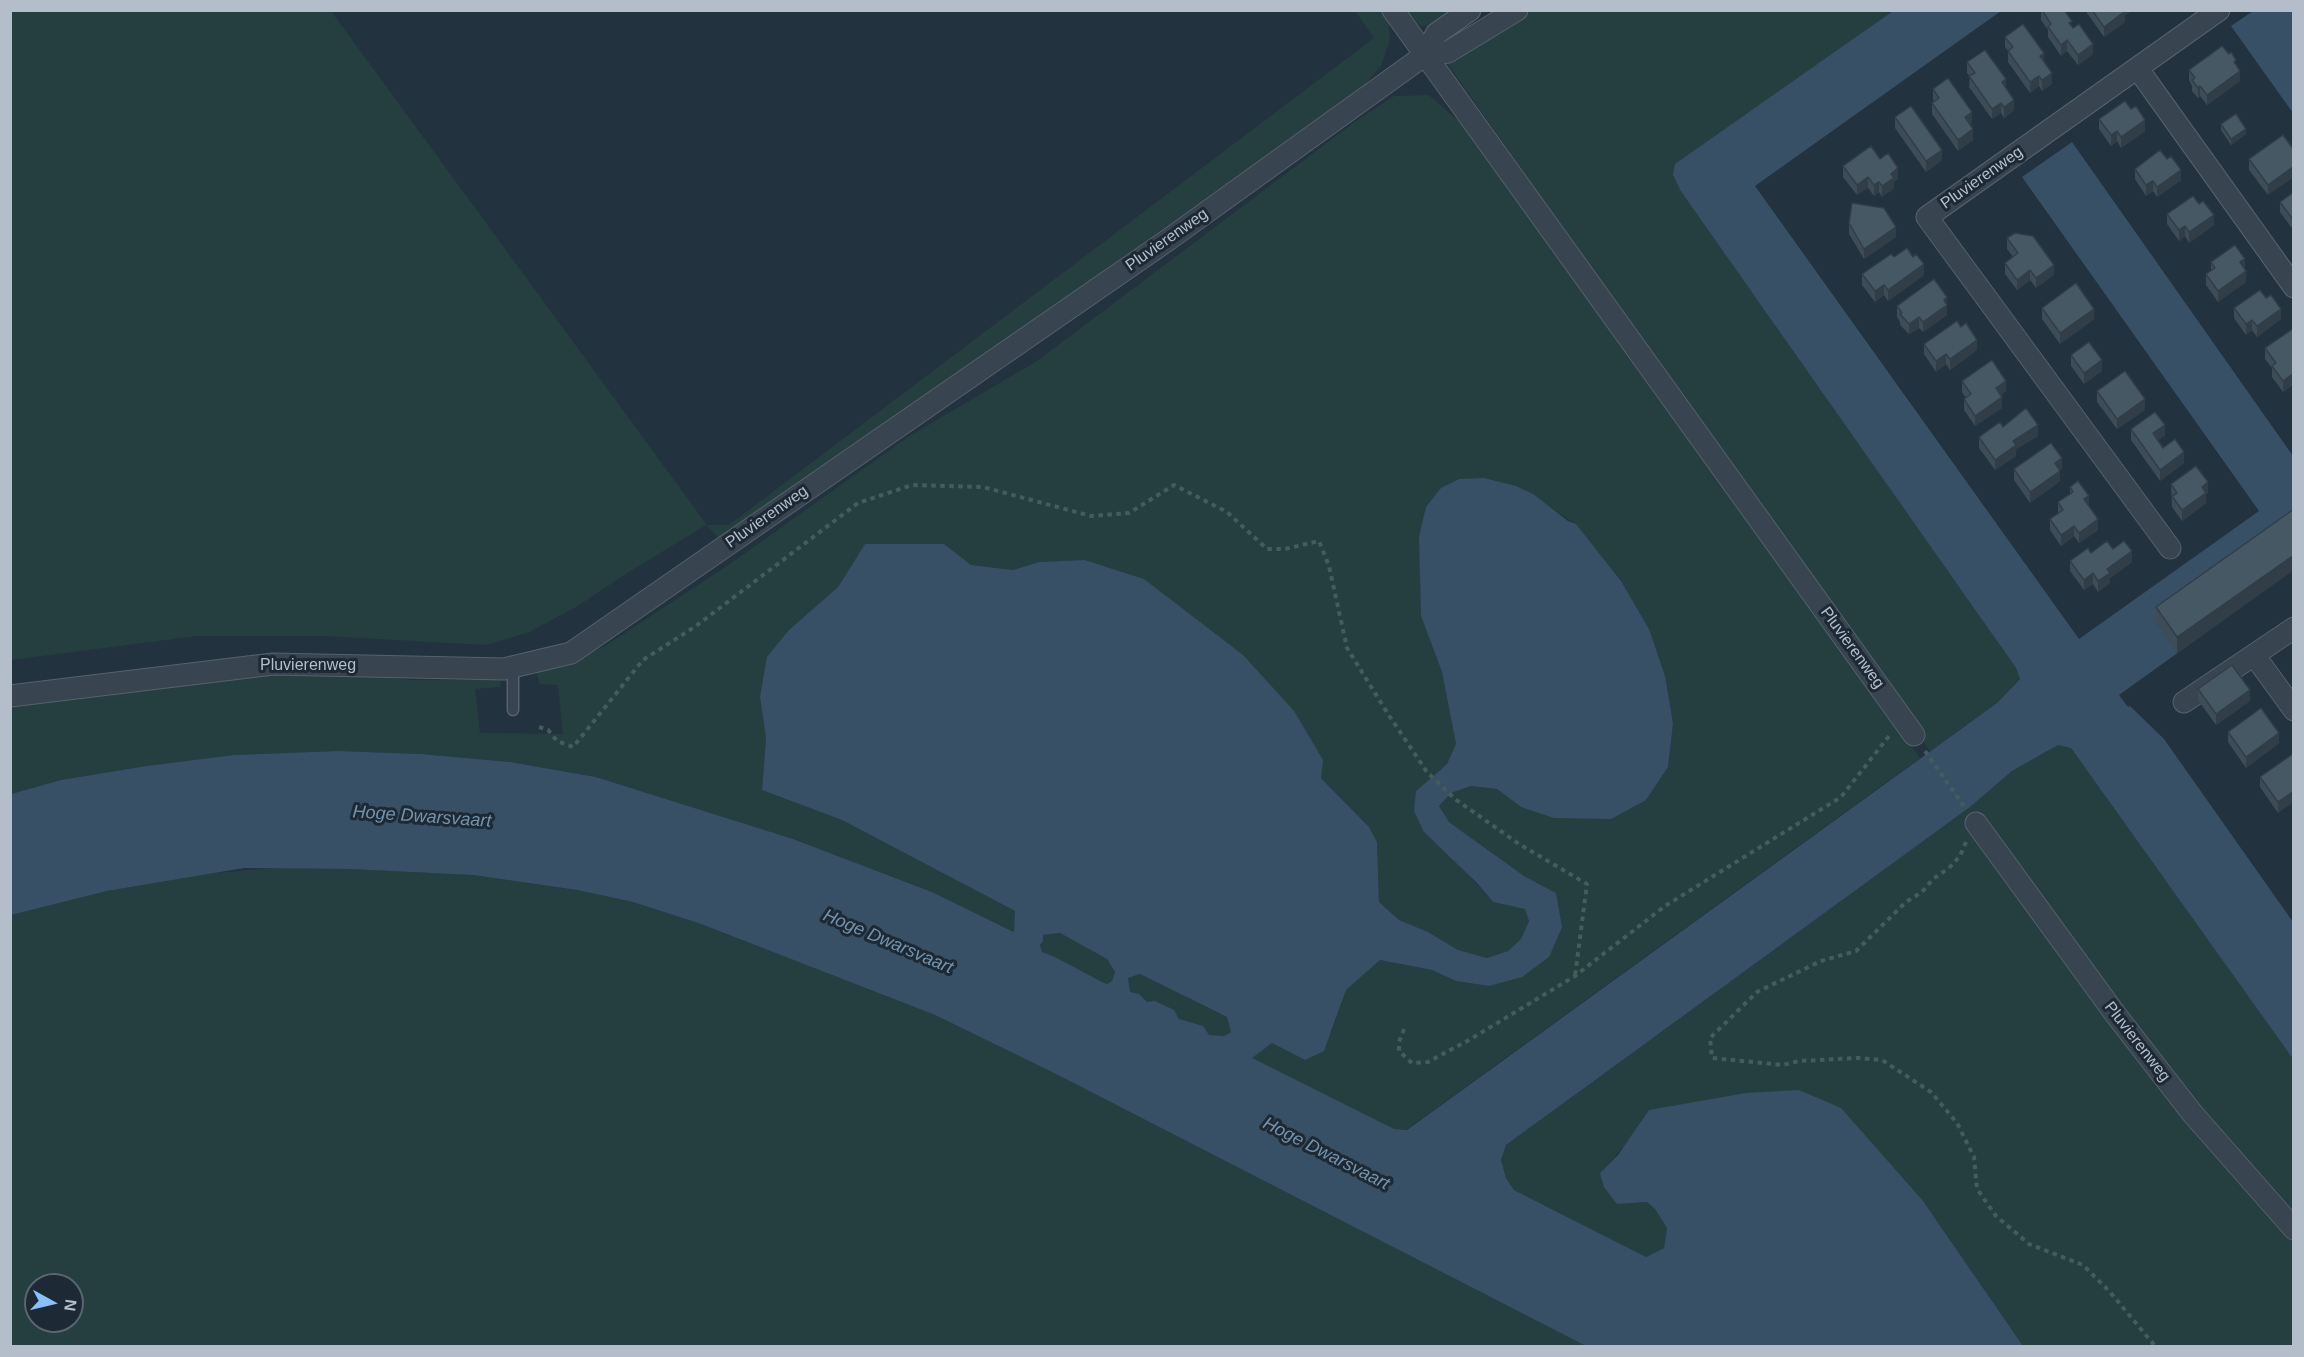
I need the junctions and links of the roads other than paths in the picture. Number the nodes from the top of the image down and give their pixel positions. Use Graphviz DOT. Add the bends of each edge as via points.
graph roads {
  1 [pos="1393,10"];
  2 [pos="1470,10"];
  3 [pos="1517,10"];
  4 [pos="2219,10"];
  5 [pos="1425,55"];
  6 [pos="2138,69"];
  7 [pos="2294,286"];
  8 [pos="2170,548"];
  9 [pos="2294,628"];
  10 [pos="2254,655"];
  11 [pos="513,667"];
  12 [pos="10,696"];
  13 [pos="2184,702"];
  14 [pos="513,710"];
  15 [pos="2294,710"];
  16 [pos="1909,727"];
  17 [pos="1976,823"];
  18 [pos="2294,1229"];
  1 -- 5 [label="street"];
  2 -- 5 [label="street, Pluvierenweg" via="1436,34"];
  3 -- 5 [label="street, Pluvierenweg" via="1448,52"];
  4 -- 6 [label="street, Pluvierenweg"];
  5 -- 11 [label="street, Pluvierenweg" via="1165,242 571,652"];
  5 -- 16 [label="street, Pluvierenweg"];
  6 -- 7 [label="street"];
  6 -- 8 [label="street, Pluvierenweg" via="1927,217"];
  9 -- 10 [label="street"];
  10 -- 13 [label="street"];
  10 -- 15 [label="street"];
  11 -- 12 [label="street, Pluvierenweg" via="273,664"];
  11 -- 14 [label="lane"];
  17 -- 18 [label="street, Pluvierenweg" via="2192,1113"];
}
